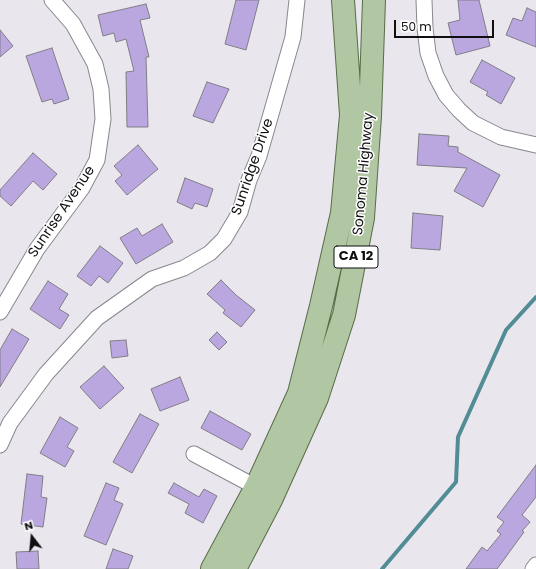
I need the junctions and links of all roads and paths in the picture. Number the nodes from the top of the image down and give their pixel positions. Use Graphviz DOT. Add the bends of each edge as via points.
graph roads {
  1 [pos="52,0"];
  2 [pos="297,0"];
  3 [pos="343,0"];
  4 [pos="374,0"];
  5 [pos="424,0"];
  6 [pos="536,145"];
  7 [pos="0,312"];
  8 [pos="0,445"];
  9 [pos="194,454"];
  10 [pos="264,494"];
  11 [pos="536,565"];
  12 [pos="212,569"];
  13 [pos="235,569"];
  14 [pos="533,569"];
  1 -- 7 [label="street, Sunrise Avenue" via="73,24 95,64 101,89 103,118 97,160 82,188 37,249"];
  2 -- 8 [label="street, Sunridge Drive" via="293,37 259,156 240,212 224,239 210,253 184,268 152,279 97,318 46,374 10,424"];
  3 -- 10 [label="main road, Sonoma Highway / CA 12" via="351,115 342,213 299,393"];
  4 -- 10 [label="main road, Sonoma Highway / CA 12" via="363,218 344,315 317,398"];
  5 -- 6 [label="street" via="428,53 446,95 473,123 501,137"];
  9 -- 10 [label="street"];
  10 -- 12 [label="main road, CA 12"];
  10 -- 13 [label="main road, CA 12"];
  11 -- 14 [label="street"];
}
